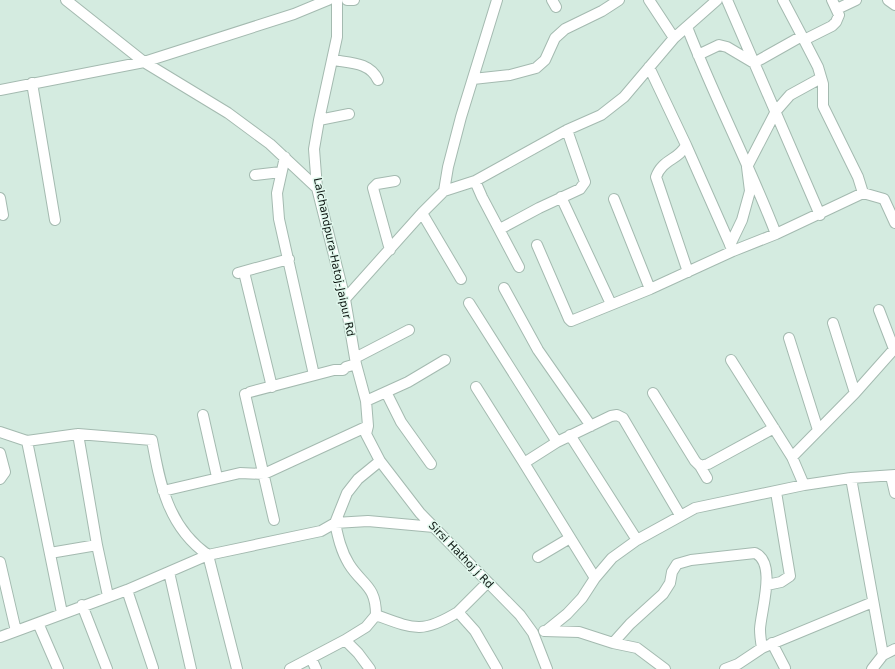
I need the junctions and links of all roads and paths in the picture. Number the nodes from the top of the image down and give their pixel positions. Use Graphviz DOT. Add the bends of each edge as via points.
graph roads {
  1 [pos="66,0"];
  2 [pos="328,0"];
  3 [pos="337,0"];
  4 [pos="347,0"];
  5 [pos="354,0"];
  6 [pos="497,0"];
  7 [pos="619,0"];
  8 [pos="649,0"];
  9 [pos="717,0"];
  10 [pos="727,0"];
  11 [pos="783,0"];
  12 [pos="856,0"];
  13 [pos="888,0"];
  14 [pos="835,4"];
  15 [pos="895,6"];
  16 [pos="687,27"];
  17 [pos="674,38"];
  18 [pos="803,38"];
  19 [pos="698,55"];
  20 [pos="333,60"];
  21 [pos="144,62"];
  22 [pos="754,63"];
  23 [pos="649,67"];
  24 [pos="821,78"];
  25 [pos="473,79"];
  26 [pos="378,80"];
  27 [pos="32,83"];
  28 [pos="0,90"];
  29 [pos="776,111"];
  30 [pos="349,114"];
  31 [pos="319,120"];
  32 [pos="567,130"];
  33 [pos="686,145"];
  34 [pos="285,157"];
  35 [pos="747,168"];
  36 [pos="281,172"];
  37 [pos="254,175"];
  38 [pos="394,180"];
  39 [pos="475,181"];
  40 [pos="317,188"];
  41 [pos="444,191"];
  42 [pos="863,194"];
  43 [pos="561,197"];
  44 [pos="0,198"];
  45 [pos="614,199"];
  46 [pos="422,213"];
  47 [pos="820,214"];
  48 [pos="3,215"];
  49 [pos="55,220"];
  50 [pos="895,223"];
  51 [pos="500,229"];
  52 [pos="776,234"];
  53 [pos="537,245"];
  54 [pos="731,248"];
  55 [pos="390,250"];
  56 [pos="289,260"];
  57 [pos="519,267"];
  58 [pos="688,272"];
  59 [pos="461,279"];
  60 [pos="504,288"];
  61 [pos="650,289"];
  62 [pos="345,299"];
  63 [pos="470,303"];
  64 [pos="611,304"];
  65 [pos="879,310"];
  66 [pos="833,323"];
  67 [pos="409,330"];
  68 [pos="789,338"];
  69 [pos="894,348"];
  70 [pos="445,360"];
  71 [pos="732,360"];
  72 [pos="353,363"];
  73 [pos="314,375"];
  74 [pos="272,386"];
  75 [pos="476,387"];
  76 [pos="386,392"];
  77 [pos="653,393"];
  78 [pos="855,393"];
  79 [pos="366,402"];
  80 [pos="203,415"];
  81 [pos="368,426"];
  82 [pos="591,426"];
  83 [pos="774,428"];
  84 [pos="818,430"];
  85 [pos="0,432"];
  86 [pos="78,434"];
  87 [pos="570,435"];
  88 [pos="28,441"];
  89 [pos="370,442"];
  90 [pos="557,442"];
  91 [pos="0,453"];
  92 [pos="792,457"];
  93 [pos="380,461"];
  94 [pos="524,463"];
  95 [pos="431,464"];
  96 [pos="700,466"];
  97 [pos="264,474"];
  98 [pos="893,476"];
  99 [pos="217,477"];
  100 [pos="706,478"];
  101 [pos="851,478"];
  102 [pos="0,479"];
  103 [pos="804,485"];
  104 [pos="163,491"];
  105 [pos="776,492"];
  106 [pos="895,493"];
  107 [pos="680,516"];
  108 [pos="274,520"];
  109 [pos="335,523"];
  110 [pos="434,527"];
  111 [pos="570,538"];
  112 [pos="637,540"];
  113 [pos="97,545"];
  114 [pos="50,553"];
  115 [pos="208,555"];
  116 [pos="538,557"];
  117 [pos="0,562"];
  118 [pos="169,572"];
  119 [pos="595,578"];
  120 [pos="487,583"];
  121 [pos="767,585"];
  122 [pos="127,590"];
  123 [pos="108,596"];
  124 [pos="873,602"];
  125 [pos="82,605"];
  126 [pos="458,612"];
  127 [pos="62,613"];
  128 [pos="376,615"];
  129 [pos="38,623"];
  130 [pos="16,631"];
  131 [pos="546,631"];
  132 [pos="533,633"];
  133 [pos="0,637"];
  134 [pos="345,640"];
  135 [pos="613,643"];
  136 [pos="772,643"];
  137 [pos="762,648"];
  138 [pos="895,649"];
  139 [pos="883,655"];
  140 [pos="311,658"];
  141 [pos="737,667"];
  142 [pos="153,668"];
  143 [pos="785,668"];
  144 [pos="58,669"];
  145 [pos="106,669"];
  146 [pos="191,669"];
  147 [pos="237,669"];
  148 [pos="290,669"];
  149 [pos="316,669"];
  150 [pos="370,669"];
  151 [pos="497,669"];
  152 [pos="547,669"];
  153 [pos="665,669"];
  154 [pos="725,669"];
  155 [pos="872,669"];
  1 -- 21 [label="street"];
  2 -- 21 [label="street" via="294,14"];
  3 -- 20 [label="street, Lalchandpura-Hatoj-Jaipur Rd" via="337,37"];
  4 -- 5 [label="street"];
  6 -- 25 [label="street"];
  7 -- 25 [label="street" via="565,29 555,38 545,60 536,68 510,75"];
  8 -- 17 [label="street"];
  9 -- 16 [label="street"];
  10 -- 22 [label="street"];
  11 -- 18 [label="street"];
  12 -- 14 [label="street"];
  13 -- 15 [label="street"];
  14 -- 18 [label="street" via="839,15 836,22"];
  16 -- 17 [label="street"];
  16 -- 19 [label="street"];
  17 -- 23 [label="street"];
  18 -- 22 [label="street"];
  18 -- 24 [label="street"];
  19 -- 22 [label="street" via="719,45"];
  19 -- 35 [label="street"];
  20 -- 26 [label="street" via="371,69"];
  20 -- 31 [label="street, Lalchandpura-Hatoj-Jaipur Rd"];
  21 -- 27 [label="street"];
  21 -- 34 [label="street" via="228,113"];
  22 -- 29 [label="street"];
  23 -- 32 [label="street" via="624,97 601,115"];
  23 -- 33 [label="street"];
  24 -- 29 [label="street" via="790,95"];
  24 -- 42 [label="street" via="823,106 858,176"];
  25 -- 41 [label="street" via="448,167"];
  27 -- 28 [label="street"];
  27 -- 49 [label="street"];
  29 -- 35 [label="street"];
  29 -- 47 [label="street"];
  30 -- 31 [label="street"];
  31 -- 40 [label="street, Lalchandpura-Hatoj-Jaipur Rd" via="314,149"];
  32 -- 39 [label="street"];
  32 -- 43 [label="street" via="585,182 580,189"];
  33 -- 54 [label="street"];
  33 -- 58 [label="street" via="665,163 656,177"];
  34 -- 36 [label="street"];
  34 -- 40 [label="street"];
  35 -- 52 [label="street"];
  35 -- 54 [label="street" via="750,191"];
  36 -- 37 [label="street"];
  36 -- 56 [label="street" via="277,193 279,219"];
  38 -- 55 [label="street" via="377,184 372,188"];
  39 -- 41 [label="street"];
  39 -- 51 [label="street"];
  40 -- 62 [label="street, Lalchandpura-Hatoj-Jaipur Rd"];
  41 -- 46 [label="street"];
  42 -- 47 [label="street"];
  42 -- 50 [label="street" via="884,199"];
  43 -- 51 [label="street"];
  43 -- 64 [label="street"];
  44 -- 48 [label="street"];
  45 -- 61 [label="street"];
  46 -- 55 [label="street"];
  46 -- 59 [label="street"];
  47 -- 52 [label="street"];
  51 -- 57 [label="street"];
  52 -- 54 [label="street"];
  53 -- 64 [label="street" via="568,319 574,320"];
  54 -- 58 [label="street"];
  55 -- 62 [label="street"];
  56 -- 73 [label="street"];
  56 -- 74 [label="street" via="241,272"];
  58 -- 61 [label="street"];
  60 -- 82 [label="street" via="538,350"];
  61 -- 64 [label="street"];
  62 -- 72 [label="street, Lalchandpura-Hatoj-Jaipur Rd"];
  63 -- 90 [label="street"];
  65 -- 69 [label="street"];
  66 -- 78 [label="street"];
  67 -- 72 [label="street"];
  68 -- 84 [label="street"];
  69 -- 78 [label="street"];
  70 -- 76 [label="street"];
  71 -- 83 [label="street"];
  72 -- 73 [label="street" via="343,370"];
  72 -- 79 [label="street, Lalchandpura-Hatoj-Jaipur Rd"];
  73 -- 74 [label="street"];
  74 -- 97 [label="street" via="248,393"];
  75 -- 94 [label="street"];
  76 -- 79 [label="street"];
  76 -- 95 [label="street" via="401,422"];
  77 -- 96 [label="street"];
  78 -- 84 [label="street"];
  79 -- 81 [label="street, Lalchandpura-Hatoj-Jaipur Rd"];
  80 -- 99 [label="street"];
  81 -- 89 [label="street, Lalchandpura-Hatoj-Jaipur Rd" via="366,434"];
  81 -- 97 [label="street"];
  82 -- 87 [label="street"];
  82 -- 107 [label="street" via="617,414 623,418"];
  83 -- 92 [label="street"];
  83 -- 96 [label="street"];
  84 -- 92 [label="street"];
  85 -- 88 [label="street"];
  86 -- 88 [label="street"];
  86 -- 104 [label="street" via="152,440"];
  86 -- 113 [label="street"];
  87 -- 90 [label="street"];
  87 -- 112 [label="street"];
  88 -- 114 [label="street"];
  89 -- 93 [label="street, Sirsi Hathoj j Rd"];
  90 -- 94 [label="street"];
  91 -- 102 [label="street" via="5,472"];
  92 -- 103 [label="street"];
  93 -- 109 [label="street" via="358,479 347,493"];
  93 -- 110 [label="street, Sirsi Hathoj j Rd"];
  94 -- 111 [label="street"];
  96 -- 100 [label="street"];
  97 -- 99 [label="street" via="240,473"];
  97 -- 108 [label="street"];
  98 -- 101 [label="street"];
  98 -- 106 [label="street"];
  99 -- 104 [label="street"];
  101 -- 103 [label="street"];
  101 -- 124 [label="street"];
  103 -- 105 [label="street"];
  104 -- 115 [label="street" via="183,532 194,545"];
  105 -- 107 [label="street" via="695,508"];
  105 -- 121 [label="street" via="790,576 782,582"];
  107 -- 112 [label="street"];
  109 -- 110 [label="street" via="368,521"];
  109 -- 115 [label="street" via="321,531"];
  109 -- 128 [label="street" via="342,551 350,566 372,592"];
  110 -- 120 [label="street, Sirsi Hathoj j Rd"];
  111 -- 116 [label="street"];
  111 -- 119 [label="street"];
  112 -- 119 [label="street" via="612,558"];
  113 -- 114 [label="street"];
  113 -- 123 [label="street"];
  114 -- 127 [label="street"];
  115 -- 118 [label="street"];
  115 -- 147 [label="street"];
  117 -- 130 [label="street"];
  118 -- 122 [label="street"];
  118 -- 146 [label="street"];
  119 -- 131 [label="street" via="567,614"];
  120 -- 126 [label="street"];
  120 -- 132 [label="street, Sirsi Hathoj j Rd" via="520,615"];
  121 -- 135 [label="street" via="763,560 755,553 691,560 678,564 663,594"];
  121 -- 137 [label="street" via="760,630"];
  122 -- 123 [label="street"];
  122 -- 142 [label="street"];
  123 -- 125 [label="street"];
  124 -- 136 [label="street"];
  124 -- 139 [label="street"];
  125 -- 127 [label="street"];
  125 -- 145 [label="street"];
  126 -- 128 [label="street" via="438,624 422,628 404,626"];
  126 -- 151 [label="street" via="475,630"];
  127 -- 129 [label="street"];
  128 -- 134 [label="street" via="366,627"];
  129 -- 130 [label="street"];
  129 -- 144 [label="street"];
  130 -- 133 [label="street"];
  131 -- 132 [label="street"];
  131 -- 135 [label="street" via="579,632"];
  132 -- 152 [label="street, Sirsi Hathoj j Rd"];
  134 -- 140 [label="street"];
  134 -- 150 [label="street"];
  135 -- 153 [label="street" via="637,648"];
  136 -- 137 [label="street"];
  136 -- 143 [label="street"];
  137 -- 141 [label="street"];
  138 -- 139 [label="street"];
  139 -- 155 [label="street"];
  140 -- 148 [label="street"];
  140 -- 149 [label="street"];
  141 -- 154 [label="street"];
}
